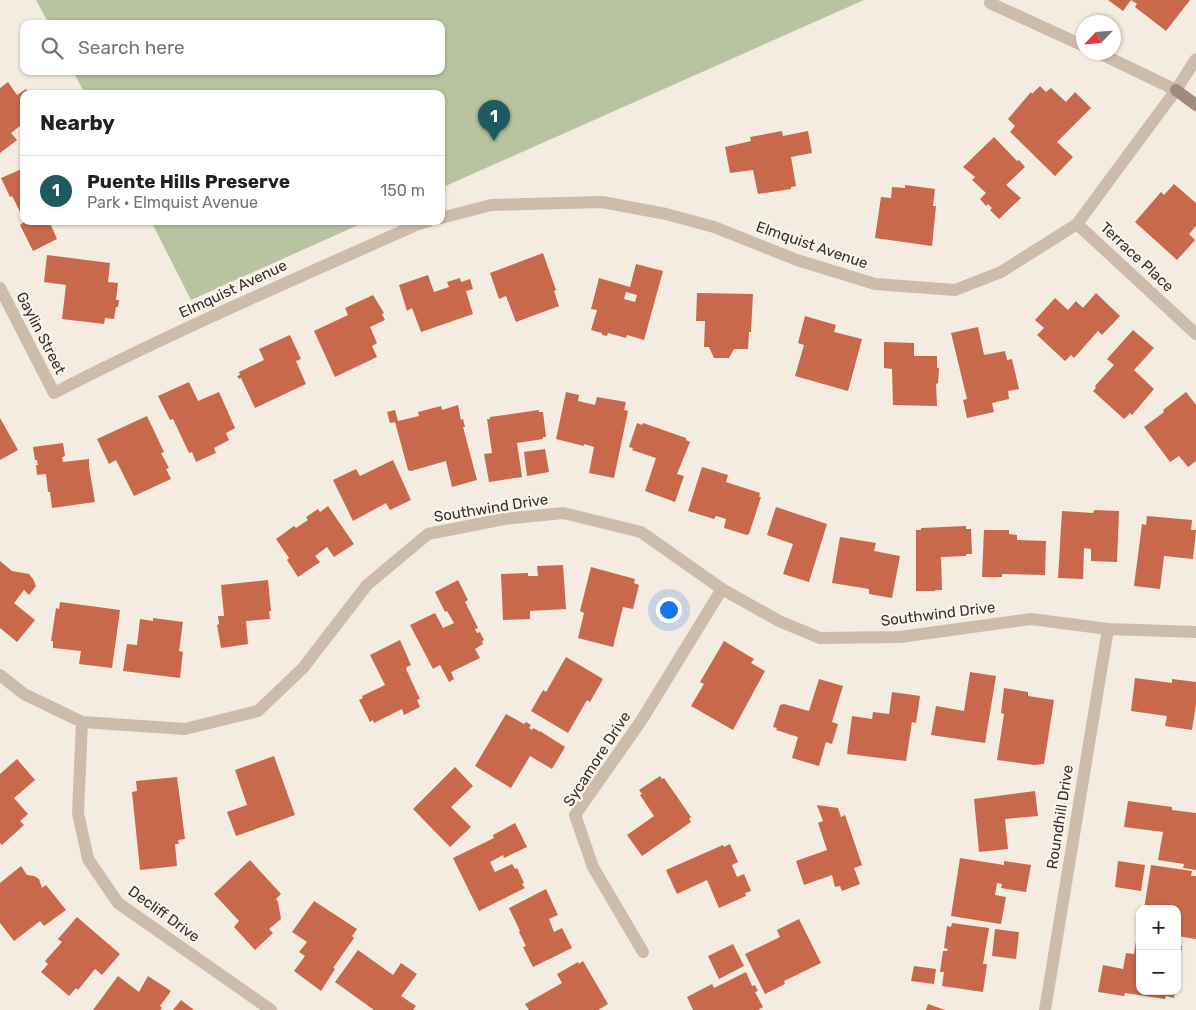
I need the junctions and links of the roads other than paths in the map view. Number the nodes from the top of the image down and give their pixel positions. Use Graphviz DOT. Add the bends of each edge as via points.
graph roads {
  1 [pos="990,2"];
  2 [pos="1076,42"];
  3 [pos="1196,59"];
  4 [pos="1114,60"];
  5 [pos="1176,90"];
  6 [pos="1196,105"];
  7 [pos="445,217"];
  8 [pos="1077,224"];
  9 [pos="416,225"];
  10 [pos="0,288"];
  11 [pos="1196,334"];
  12 [pos="54,393"];
  13 [pos="722,589"];
  14 [pos="1108,629"];
  15 [pos="1196,632"];
  16 [pos="0,675"];
  17 [pos="82,722"];
  18 [pos="643,952"];
  19 [pos="272,1010"];
  20 [pos="1045,1010"];
  1 -- 2 [label="street"];
  3 -- 5 [label="street, Elmquist Avenue"];
  4 -- 5 [label="street"];
  5 -- 6 [label="street"];
  5 -- 8 [label="street, Elmquist Avenue"];
  7 -- 8 [label="street, Elmquist Avenue" via="491,206 602,202 714,227 796,260 875,284 955,290 1001,272"];
  8 -- 11 [label="street, Terrace Place"];
  9 -- 12 [label="street, Elmquist Avenue" via="146,347"];
  10 -- 12 [label="street, Gaylin Street"];
  13 -- 14 [label="street, Southwind Drive" via="780,621 820,638 900,638 1031,619"];
  13 -- 17 [label="street, Southwind Drive" via="641,532 563,513 504,519 428,534 367,585 302,668 258,711 185,730"];
  13 -- 18 [label="street, Sycamore Drive" via="641,722 575,816 592,867"];
  14 -- 15 [label="street, Southwind Drive"];
  14 -- 20 [label="street, Roundhill Drive"];
  16 -- 17 [label="street, Southwind Drive" via="24,694"];
  17 -- 19 [label="street, Decliff Drive" via="78,814 88,859 118,903"];
}
